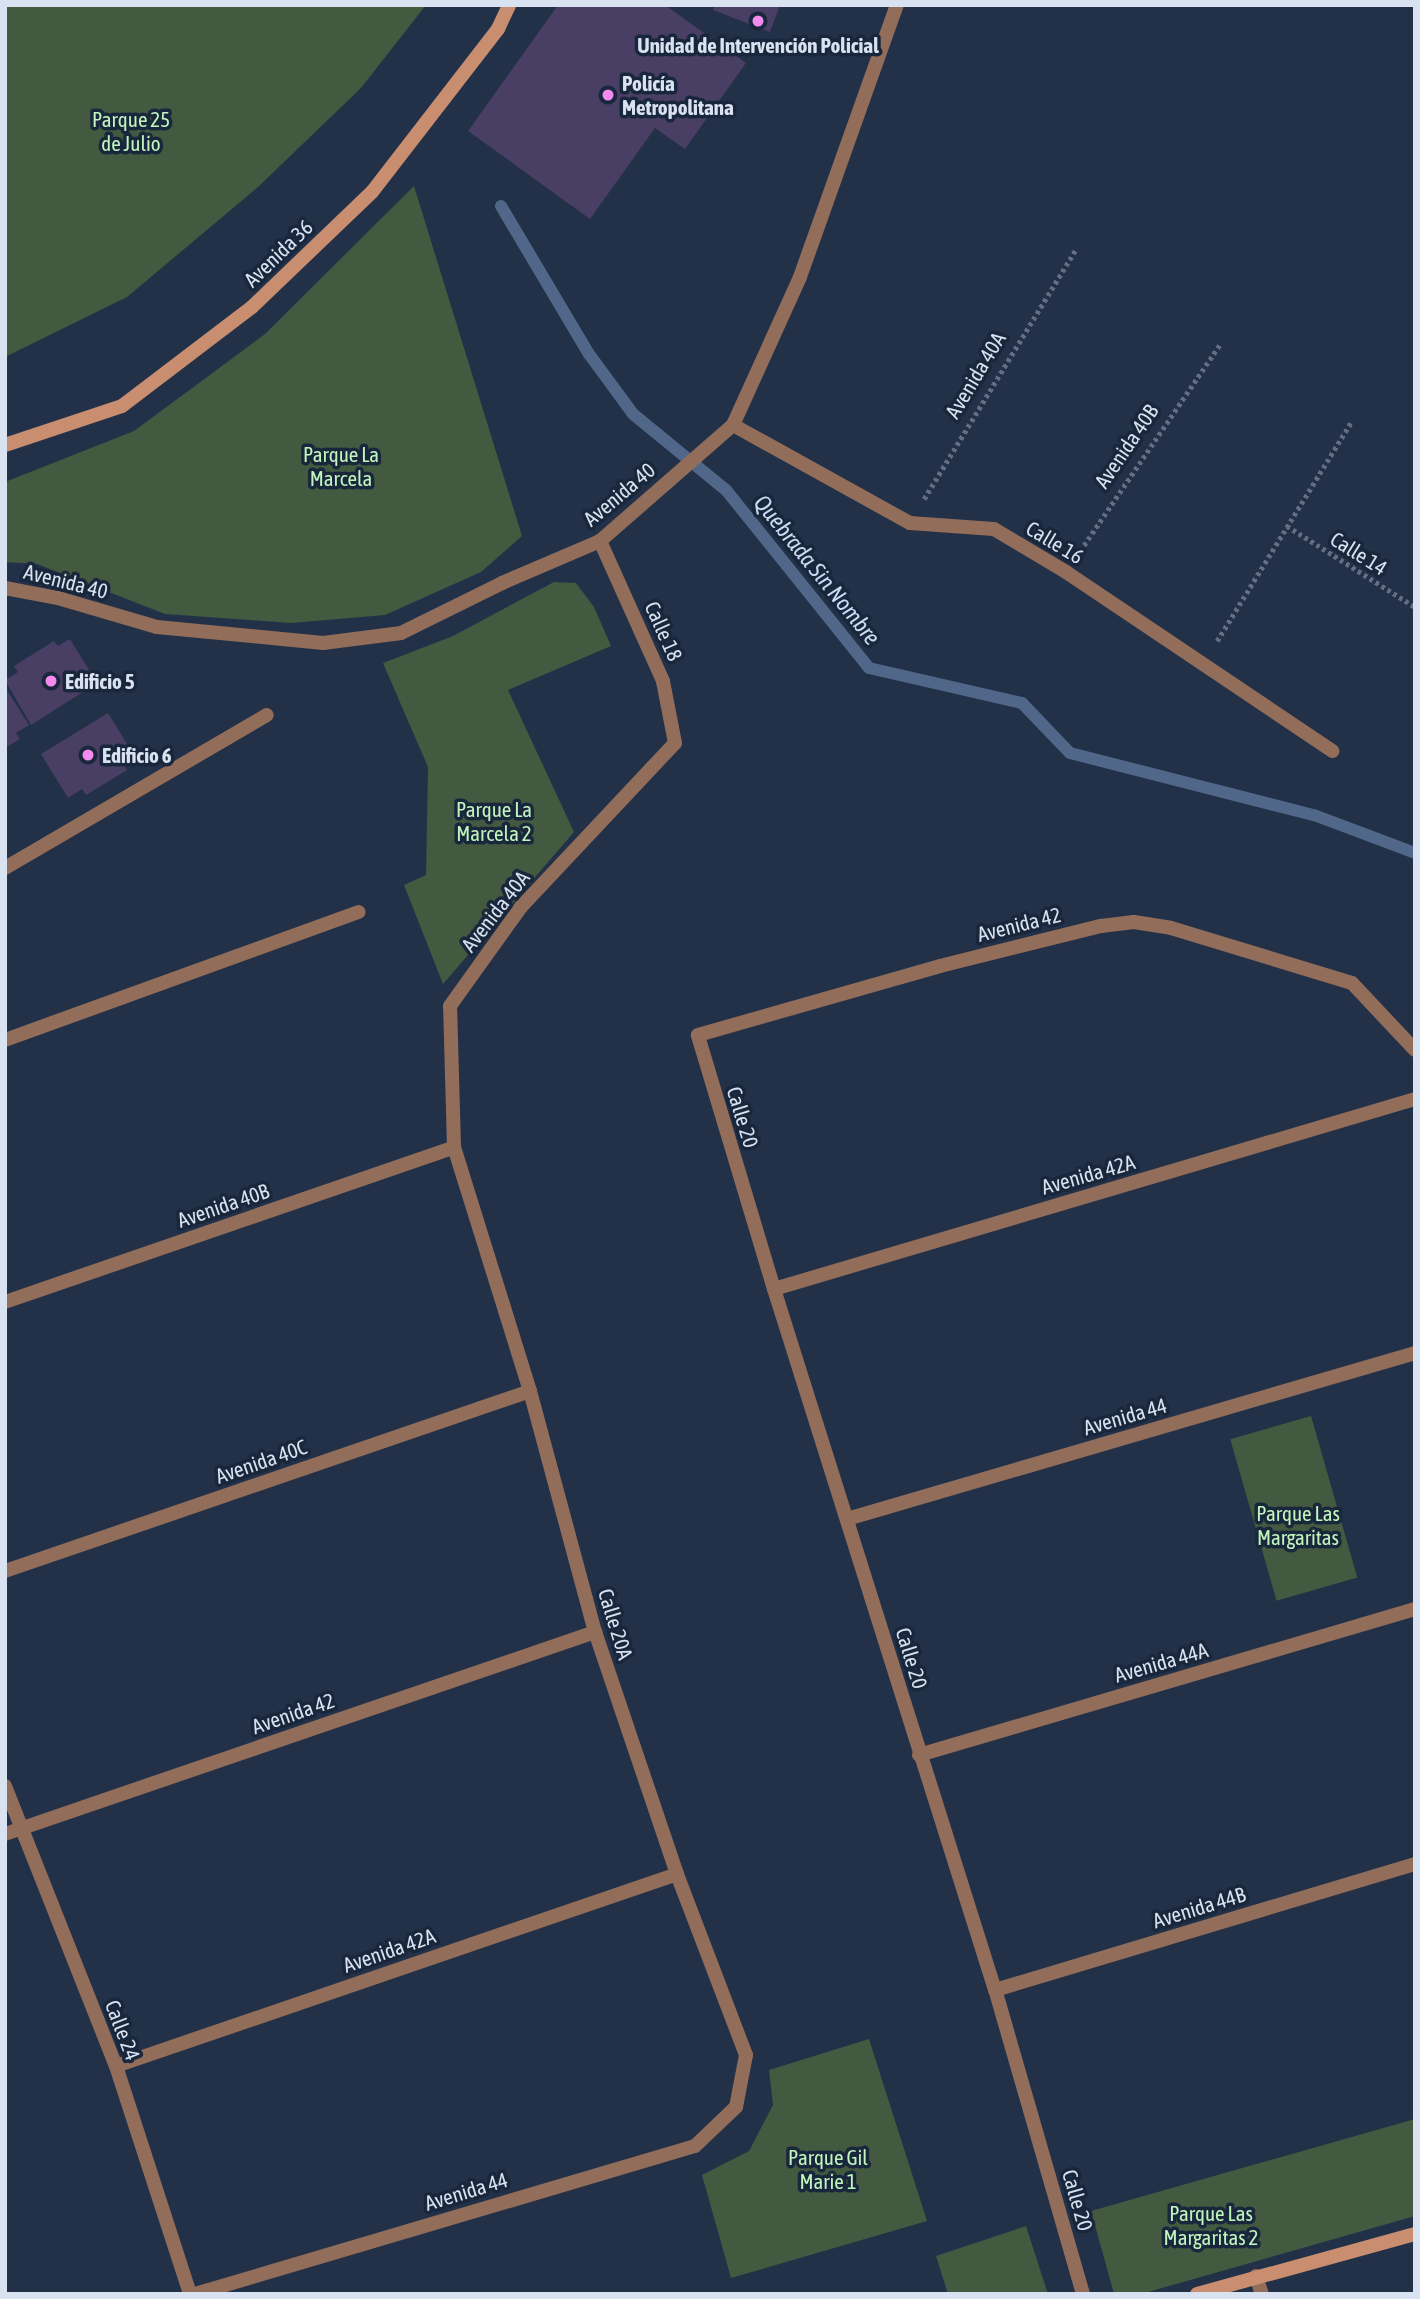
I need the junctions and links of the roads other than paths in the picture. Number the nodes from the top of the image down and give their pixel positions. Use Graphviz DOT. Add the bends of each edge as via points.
graph roads {
  1 [pos="509,5"];
  2 [pos="897,5"];
  3 [pos="733,425"];
  4 [pos="5,445"];
  5 [pos="600,541"];
  6 [pos="5,588"];
  7 [pos="267,715"];
  8 [pos="675,743"];
  9 [pos="1332,751"];
  10 [pos="5,868"];
  11 [pos="359,912"];
  12 [pos="698,1035"];
  13 [pos="5,1040"];
  14 [pos="1415,1050"];
  15 [pos="1415,1099"];
  16 [pos="454,1147"];
  17 [pos="774,1289"];
  18 [pos="5,1302"];
  19 [pos="1415,1353"];
  20 [pos="530,1391"];
  21 [pos="847,1519"];
  22 [pos="5,1571"];
  23 [pos="1415,1609"];
  24 [pos="595,1632"];
  25 [pos="919,1755"];
  26 [pos="5,1786"];
  27 [pos="21,1829"];
  28 [pos="5,1834"];
  29 [pos="1415,1864"];
  30 [pos="677,1874"];
  31 [pos="995,1990"];
  32 [pos="116,2066"];
  33 [pos="736,2107"];
  34 [pos="1415,2234"];
  35 [pos="1256,2276"];
  36 [pos="193,2294"];
  37 [pos="1083,2294"];
  38 [pos="1197,2294"];
  39 [pos="1262,2294"];
  1 -- 4 [label="street, Avenida 36" via="498,29 372,192 253,307 122,407"];
  2 -- 3 [label="street, Avenida 40" via="800,277"];
  3 -- 5 [label="street, Avenida 40"];
  3 -- 9 [label="street, Calle 16" via="910,523 993,529 1066,572"];
  5 -- 6 [label="street, Avenida 40" via="401,633 323,643 157,627"];
  5 -- 8 [label="street, Calle 18" via="663,681"];
  7 -- 10 [label="street"];
  8 -- 16 [label="street, Avenida 40A" via="521,907 450,1006"];
  11 -- 13 [label="street"];
  12 -- 14 [label="street, Avenida 42" via="940,966 1134,922 1171,928 1352,983"];
  12 -- 17 [label="street, Calle 20"];
  15 -- 17 [label="street, Avenida 42A"];
  16 -- 18 [label="street, Avenida 40B"];
  16 -- 20 [label="street, Calle 20A"];
  17 -- 21 [label="street, Calle 20"];
  19 -- 21 [label="street, Avenida 44"];
  20 -- 22 [label="street, Avenida 40C"];
  20 -- 24 [label="street, Calle 20A"];
  21 -- 25 [label="street, Calle 20"];
  23 -- 25 [label="street, Avenida 44A"];
  24 -- 27 [label="street, Avenida 42"];
  24 -- 30 [label="street, Calle 20A"];
  25 -- 31 [label="street, Calle 20"];
  26 -- 27 [label="street, Calle 24"];
  27 -- 28 [label="street, Avenida 42"];
  27 -- 32 [label="street, Calle 24"];
  29 -- 31 [label="street, Avenida 44B"];
  30 -- 32 [label="street, Avenida 42A"];
  30 -- 33 [label="street, Calle 20A" via="746,2055"];
  31 -- 37 [label="street, Calle 20"];
  32 -- 36 [label="street, Calle 24"];
  33 -- 36 [label="street, Avenida 44" via="695,2146"];
  34 -- 35 [label="street"];
  35 -- 38 [label="street"];
  35 -- 39 [label="street"];
}
